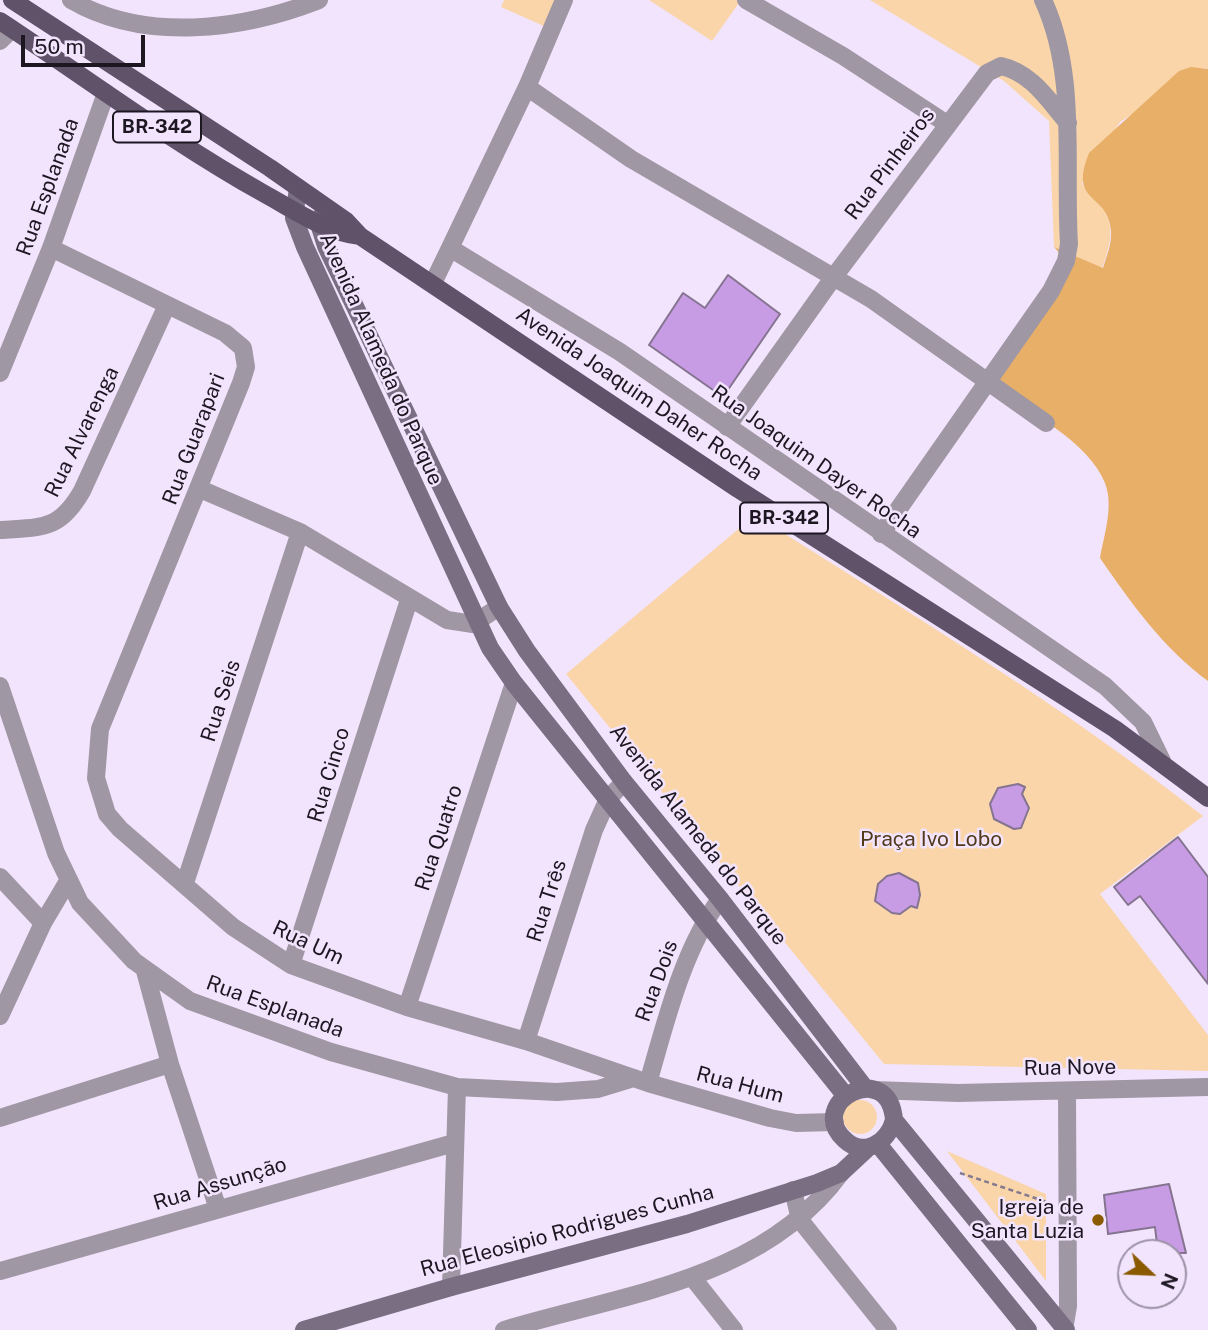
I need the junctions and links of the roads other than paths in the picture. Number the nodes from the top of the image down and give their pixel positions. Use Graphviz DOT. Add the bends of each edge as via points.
graph roads {
  1 [pos="12,0"];
  2 [pos="71,0"];
  3 [pos="319,0"];
  4 [pos="564,0"];
  5 [pos="746,0"];
  6 [pos="1043,0"];
  7 [pos="103,7"];
  8 [pos="4,30"];
  9 [pos="527,87"];
  10 [pos="106,93"];
  11 [pos="1068,123"];
  12 [pos="947,124"];
  13 [pos="298,188"];
  14 [pos="293,210"];
  15 [pos="323,215"];
  16 [pos="51,248"];
  17 [pos="450,248"];
  18 [pos="833,278"];
  19 [pos="433,283"];
  20 [pos="167,305"];
  21 [pos="0,373"];
  22 [pos="986,381"];
  23 [pos="1046,423"];
  24 [pos="727,427"];
  25 [pos="200,489"];
  26 [pos="0,530"];
  27 [pos="300,532"];
  28 [pos="881,534"];
  29 [pos="409,600"];
  30 [pos="499,607"];
  31 [pos="478,622"];
  32 [pos="514,683"];
  33 [pos="0,686"];
  34 [pos="108,707"];
  35 [pos="1162,761"];
  36 [pos="624,782"];
  37 [pos="1208,798"];
  38 [pos="608,799"];
  39 [pos="0,877"];
  40 [pos="68,881"];
  41 [pos="185,883"];
  42 [pos="720,899"];
  43 [pos="705,920"];
  44 [pos="43,923"];
  45 [pos="291,965"];
  46 [pos="145,971"];
  47 [pos="407,1007"];
  48 [pos="0,1016"];
  49 [pos="526,1041"];
  50 [pos="589,1062"];
  51 [pos="170,1064"];
  52 [pos="641,1081"];
  53 [pos="457,1087"];
  54 [pos="1208,1087"];
  55 [pos="869,1089"];
  56 [pos="583,1091"];
  57 [pos="1067,1092"];
  58 [pos="933,1093"];
  59 [pos="845,1095"];
  60 [pos="893,1115"];
  61 [pos="0,1118"];
  62 [pos="839,1130"];
  63 [pos="454,1143"];
  64 [pos="873,1145"];
  65 [pos="841,1173"];
  66 [pos="793,1190"];
  67 [pos="218,1209"];
  68 [pos="800,1220"];
  69 [pos="0,1271"];
  70 [pos="692,1277"];
  71 [pos="451,1287"];
  72 [pos="304,1330"];
  73 [pos="504,1330"];
  74 [pos="734,1330"];
  75 [pos="888,1330"];
  76 [pos="1028,1330"];
  77 [pos="1065,1330"];
  1 -- 13 [label="main road, BR-342"];
  2 -- 7 [label="street"];
  3 -- 7 [label="street" via="268,18 236,23 145,26"];
  4 -- 9 [label="street"];
  5 -- 12 [label="street"];
  6 -- 11 [label="street" via="1055,32"];
  8 -- 10 [label="main road, BR-342"];
  9 -- 17 [label="street"];
  9 -- 18 [label="street" via="631,159"];
  10 -- 14 [label="main road, BR-342"];
  10 -- 16 [label="street, Rua Esplanada"];
  11 -- 12 [label="street, Rua Pinheiros" via="1022,74 1001,66 994,67"];
  11 -- 22 [label="street" via="1066,261 1051,291"];
  12 -- 18 [label="street, Rua Pinheiros"];
  13 -- 14 [label="street"];
  13 -- 15 [label="main road, BR-342"];
  14 -- 15 [label="main road, BR-342"];
  14 -- 31 [label="street, Avenida Alameda do Parque" via="337,320"];
  15 -- 19 [label="main road, Avenida Joaquim Daher Rocha / BR-342" via="340,234 360,236"];
  15 -- 30 [label="street, Avenida Alameda do Parque" via="326,246"];
  16 -- 20 [label="street, Rua Guarapari"];
  16 -- 21 [label="street, Rua Esplanada"];
  17 -- 19 [label="street"];
  17 -- 24 [label="street, Rua Joaquim Dayer Rocha" via="620,352"];
  18 -- 22 [label="street" via="871,299"];
  18 -- 24 [label="street, Rua Pinheiros"];
  19 -- 35 [label="main road, Avenida Joaquim Daher Rocha / BR-342" via="738,489"];
  20 -- 25 [label="street, Rua Guarapari" via="225,333 243,348 245,358 241,383"];
  20 -- 26 [label="street, Rua Alvarenga" via="82,491 66,516 55,523"];
  22 -- 23 [label="street"];
  22 -- 28 [label="street"];
  24 -- 28 [label="street, Rua Joaquim Dayer Rocha"];
  25 -- 27 [label="street"];
  25 -- 34 [label="street, Rua Guarapari"];
  27 -- 29 [label="street"];
  27 -- 41 [label="street, Rua Seis"];
  28 -- 35 [label="street, Rua Joaquim Dayer Rocha" via="1105,686 1143,722"];
  29 -- 31 [label="street" via="460,624"];
  29 -- 45 [label="street, Rua Cinco"];
  30 -- 31 [label="street"];
  30 -- 36 [label="street, Avenida Alameda do Parque"];
  31 -- 32 [label="street, Avenida Alameda do Parque"];
  32 -- 38 [label="street, Avenida Alameda do Parque"];
  32 -- 47 [label="street, Rua Quatro"];
  33 -- 40 [label="street, Rua Esplanada"];
  34 -- 41 [label="street, Rua Um" via="96,755 100,797 120,828"];
  35 -- 37 [label="main road, Avenida Joaquim Daher Rocha / BR-342"];
  36 -- 38 [label="street, Rua Três"];
  36 -- 42 [label="street, Avenida Alameda do Parque"];
  38 -- 43 [label="street, Avenida Alameda do Parque"];
  38 -- 49 [label="street, Rua Três"];
  39 -- 44 [label="street"];
  40 -- 44 [label="street"];
  40 -- 46 [label="street, Rua Esplanada" via="93,920"];
  41 -- 45 [label="street, Rua Um" via="243,935"];
  42 -- 43 [label="street, Rua Dois"];
  42 -- 55 [label="street, Avenida Alameda do Parque"];
  43 -- 52 [label="street, Rua Dois"];
  43 -- 59 [label="street, Avenida Alameda do Parque"];
  44 -- 48 [label="street"];
  45 -- 47 [label="street, Rua Um"];
  46 -- 51 [label="street"];
  46 -- 53 [label="street, Rua Esplanada" via="190,1001 246,1023"];
  47 -- 49 [label="street, Rua Um"];
  49 -- 50 [label="street, Rua Um"];
  50 -- 52 [label="street, Rua Um"];
  50 -- 56 [label="street"];
  51 -- 61 [label="street"];
  51 -- 67 [label="street"];
  52 -- 56 [label="street, Rua Esplanada"];
  52 -- 62 [label="street, Rua Hum" via="770,1118"];
  53 -- 56 [label="street, Rua Esplanada"];
  53 -- 63 [label="street"];
  54 -- 57 [label="street, Rua Nove"];
  55 -- 58 [label="street"];
  55 -- 59 [label="street"];
  55 -- 60 [label="street, Avenida Alameda do Parque" via="889,1101"];
  57 -- 58 [label="street, Rua Nove"];
  57 -- 77 [label="street"];
  58 -- 60 [label="street"];
  59 -- 62 [label="street" via="835,1111"];
  60 -- 64 [label="street" via="886,1138"];
  60 -- 77 [label="street, Avenida Alameda do Parque"];
  62 -- 64 [label="street" via="859,1147"];
  62 -- 65 [label="street" via="845,1150"];
  63 -- 67 [label="street, Rua Assunção"];
  63 -- 71 [label="street"];
  64 -- 65 [label="street"];
  64 -- 76 [label="street"];
  65 -- 66 [label="street, Rua Eleosipio Rodrigues Cunha"];
  65 -- 68 [label="street"];
  66 -- 68 [label="street"];
  66 -- 71 [label="street, Rua Eleosipio Rodrigues Cunha" via="687,1224"];
  67 -- 69 [label="street, Rua Assunção"];
  68 -- 70 [label="street" via="743,1255"];
  68 -- 75 [label="street"];
  70 -- 73 [label="street"];
  70 -- 74 [label="street"];
  71 -- 72 [label="street, Rua Eleosipio Rodrigues Cunha"];
}
